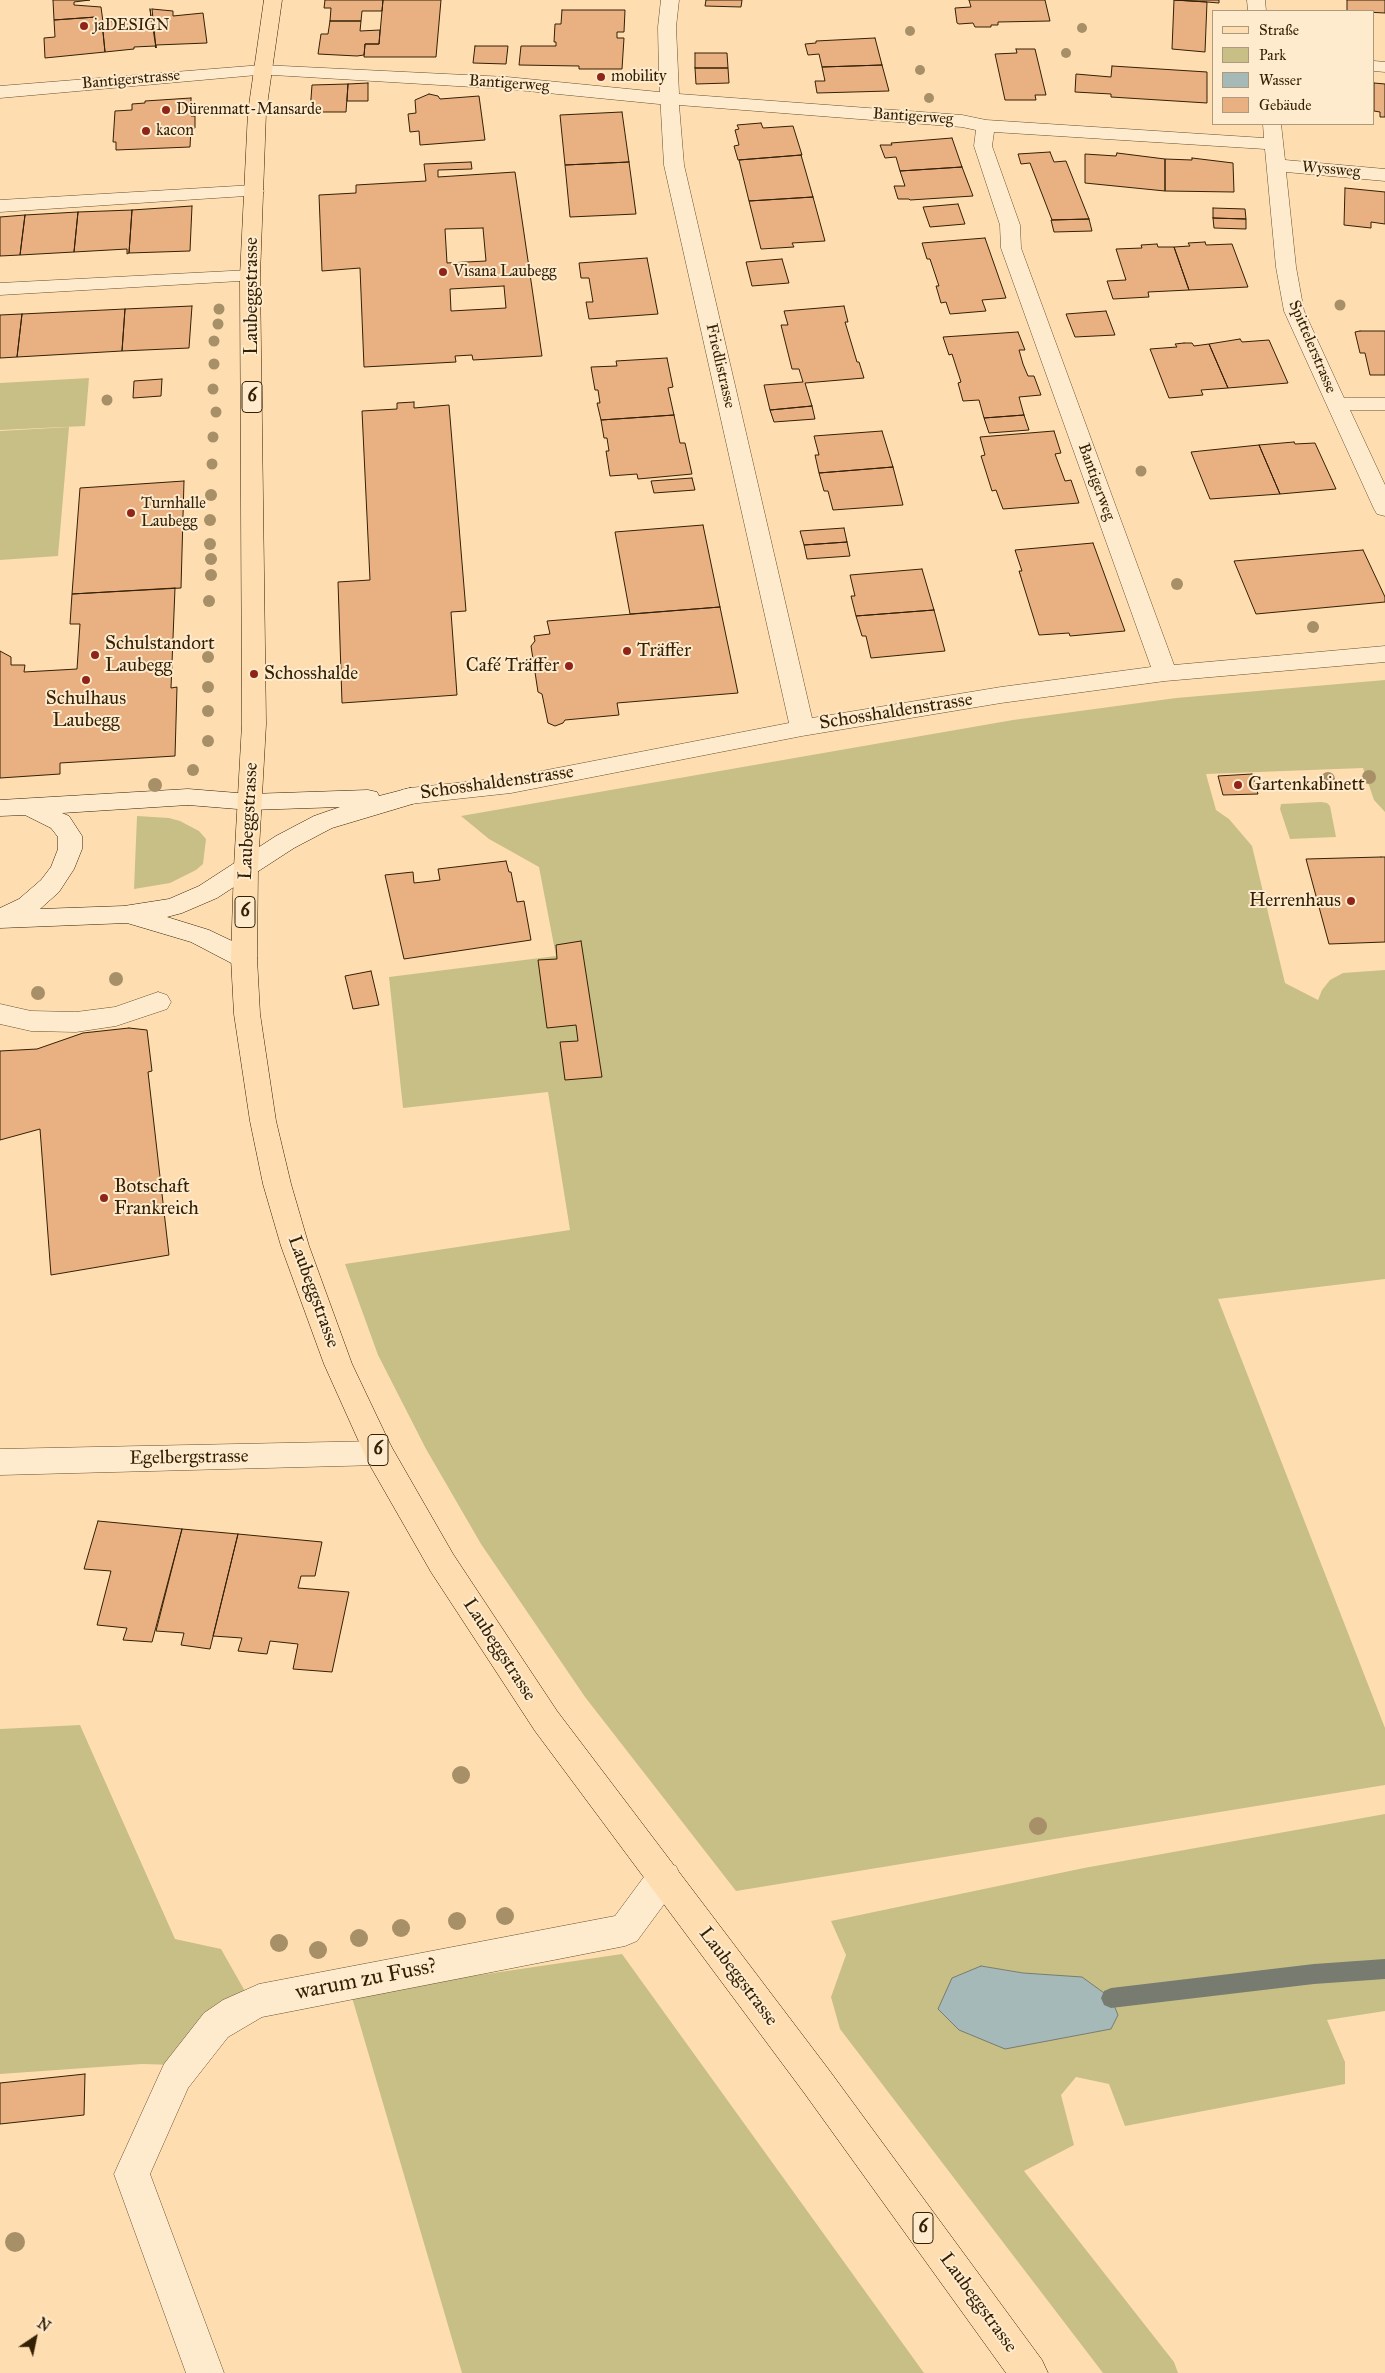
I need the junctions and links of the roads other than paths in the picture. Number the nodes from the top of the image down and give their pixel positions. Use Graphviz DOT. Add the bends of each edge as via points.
graph roads {
  1 [pos="273,0"];
  2 [pos="670,0"];
  3 [pos="262,70"];
  4 [pos="0,92"];
  5 [pos="669,99"];
  6 [pos="1272,125"];
  7 [pos="986,126"];
  8 [pos="1275,144"];
  9 [pos="1276,165"];
  10 [pos="1385,175"];
  11 [pos="254,191"];
  12 [pos="0,206"];
  13 [pos="250,276"];
  14 [pos="0,289"];
  15 [pos="1337,404"];
  16 [pos="1385,404"];
  17 [pos="1385,509"];
  18 [pos="1385,654"];
  19 [pos="1165,673"];
  20 [pos="802,728"];
  21 [pos="410,796"];
  22 [pos="250,802"];
  23 [pos="26,806"];
  24 [pos="0,808"];
  25 [pos="246,867"];
  26 [pos="124,914"];
  27 [pos="0,919"];
  28 [pos="244,958"];
  29 [pos="158,1002"];
  30 [pos="0,1014"];
  31 [pos="379,1453"];
  32 [pos="0,1462"];
  33 [pos="664,1876"];
  34 [pos="205,2373"];
  35 [pos="1029,2373"];
  1 -- 3 [label="main road, Laubeggstrasse / 6"];
  2 -- 5 [label="street, Friedlistrasse" via="667,27"];
  3 -- 4 [label="street, Bantigerstrasse"];
  3 -- 5 [label="street, Bantigerweg" via="507,83"];
  3 -- 11 [label="main road, Laubeggstrasse / 6"];
  5 -- 7 [label="street, Bantigerweg" via="962,121"];
  5 -- 20 [label="street, Friedlistrasse" via="674,165"];
  6 -- 8 [label="street, Spittelerstrasse"];
  7 -- 8 [label="street"];
  7 -- 19 [label="street, Bantigerweg" via="983,146 1010,225 1011,248"];
  8 -- 9 [label="street, Spittelerstrasse"];
  9 -- 10 [label="street, Wyssweg"];
  9 -- 15 [label="street, Spittelerstrasse" via="1290,298"];
  11 -- 12 [label="street"];
  11 -- 13 [label="main road, Laubeggstrasse / 6"];
  13 -- 14 [label="street"];
  13 -- 22 [label="main road, Laubeggstrasse / 6" via="254,674"];
  15 -- 16 [label="street"];
  15 -- 17 [label="street, Spittelerstrasse"];
  18 -- 19 [label="street, Schosshaldenstrasse"];
  19 -- 20 [label="street, Schosshaldenstrasse" via="1001,695"];
  20 -- 21 [label="street, Schosshaldenstrasse" via="511,785"];
  21 -- 22 [label="street, Schosshaldenstrasse"];
  21 -- 25 [label="street, Schosshaldenstrasse" via="323,822"];
  22 -- 23 [label="street, Schosshaldenstrasse" via="188,796"];
  22 -- 25 [label="main road, Laubeggstrasse / 6"];
  23 -- 24 [label="street, Schosshaldenstrasse"];
  23 -- 27 [label="street" via="60,822 70,836 70,849 50,886 28,905"];
  25 -- 26 [label="street, Schosshaldenstrasse" via="189,902"];
  25 -- 28 [label="main road, Laubeggstrasse / 6"];
  26 -- 27 [label="street, Schosshaldenstrasse"];
  26 -- 28 [label="street, Schosshaldenstrasse" via="200,936"];
  28 -- 31 [label="main road, Laubeggstrasse / 6" via="251,1048 277,1184 314,1302"];
  29 -- 30 [label="street" via="116,1016 76,1022 31,1021"];
  31 -- 32 [label="street, Egelbergstrasse"];
  31 -- 33 [label="main road, Laubeggstrasse / 6" via="442,1563 536,1707"];
  33 -- 34 [label="street, warum zu Fuss?" via="625,1930 259,2001 216,2025 176,2076 132,2174"];
  33 -- 35 [label="main road, Laubeggstrasse / 6"];
}
